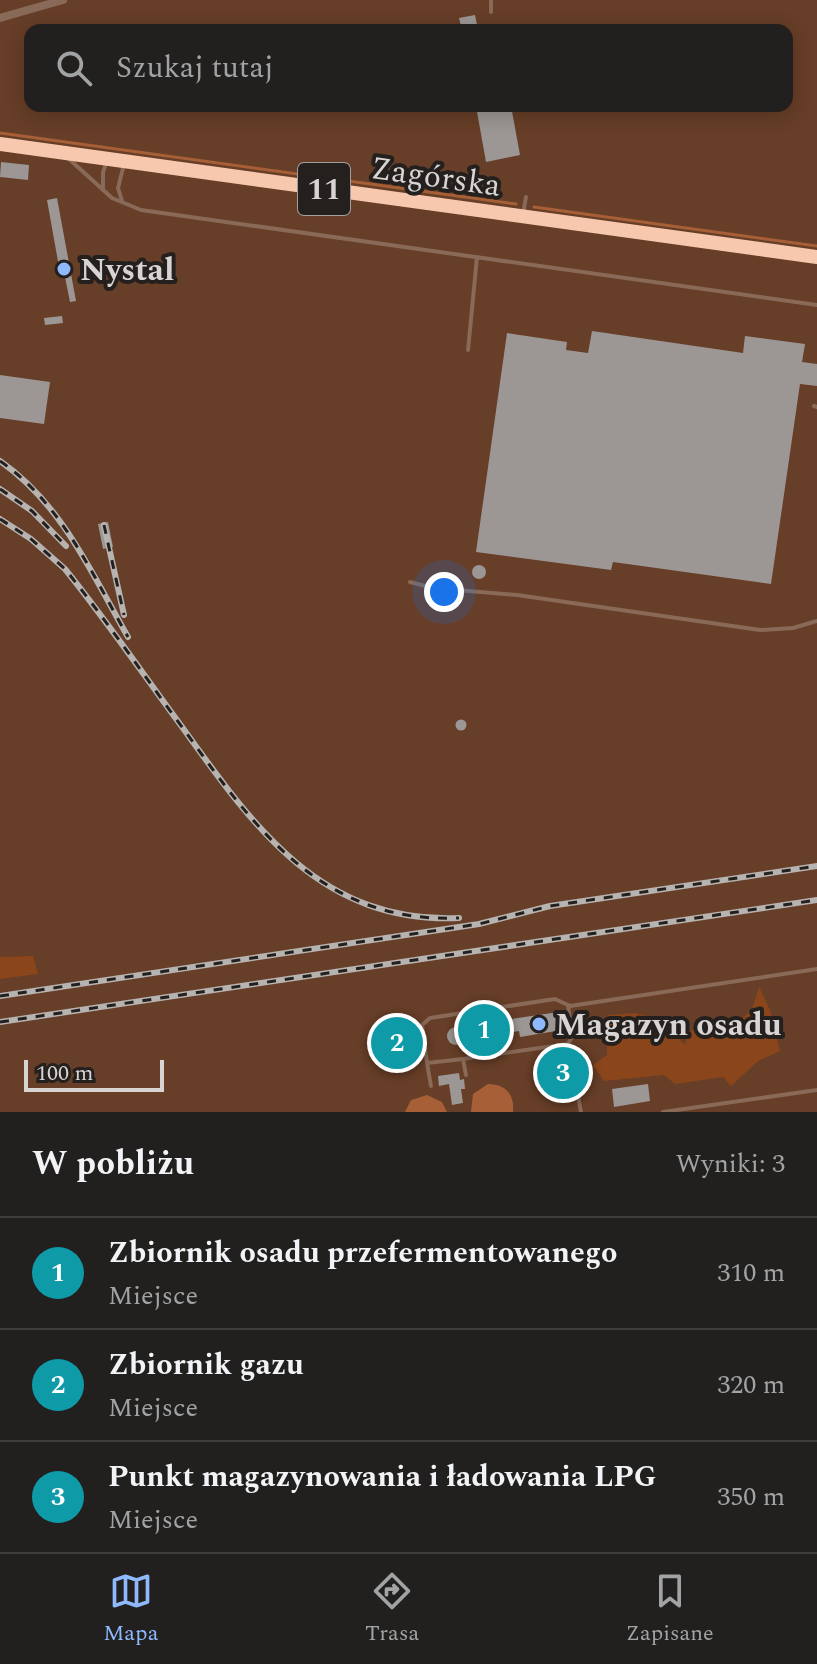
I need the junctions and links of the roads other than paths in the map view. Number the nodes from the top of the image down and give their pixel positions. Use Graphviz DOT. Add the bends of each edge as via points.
graph roads {
  1 [pos="63,0"];
  2 [pos="491,0"];
  3 [pos="491,12"];
  4 [pos="0,18"];
  5 [pos="0,144"];
  6 [pos="62,152"];
  7 [pos="109,159"];
  8 [pos="125,161"];
  9 [pos="103,190"];
  10 [pos="526,197"];
  11 [pos="123,203"];
  12 [pos="523,216"];
  13 [pos="477,257"];
  14 [pos="817,257"];
  15 [pos="817,305"];
  16 [pos="468,350"];
  17 [pos="410,582"];
  18 [pos="817,621"];
  19 [pos="817,969"];
  20 [pos="568,1005"];
  21 [pos="568,1044"];
  22 [pos="463,1059"];
  23 [pos="427,1063"];
  24 [pos="466,1075"];
  25 [pos="431,1086"];
  26 [pos="817,1090"];
  27 [pos="581,1112"];
  28 [pos="663,1112"];
  1 -- 4 [label="street"];
  2 -- 3 [label="lane"];
  5 -- 6 [label="highway, Zagórska / 11"];
  6 -- 7 [label="highway, Zagórska / 11"];
  6 -- 9 [label="lane"];
  7 -- 8 [label="highway, Zagórska / 11"];
  7 -- 9 [label="lane"];
  8 -- 11 [label="lane" via="118,188"];
  8 -- 12 [label="highway, Zagórska / 11"];
  9 -- 11 [label="lane"];
  10 -- 12 [label="lane"];
  11 -- 13 [label="lane" via="141,210"];
  12 -- 14 [label="highway, Zagórska / 11"];
  13 -- 15 [label="lane"];
  13 -- 16 [label="lane"];
  17 -- 18 [label="lane" via="760,630"];
  19 -- 20 [label="lane"];
  20 -- 21 [label="lane"];
  20 -- 23 [label="lane" via="555,999 430,1018 422,1025"];
  21 -- 22 [label="lane"];
  21 -- 27 [label="lane"];
  22 -- 23 [label="lane"];
  22 -- 24 [label="lane"];
  23 -- 25 [label="lane"];
  26 -- 28 [label="lane"];
}
